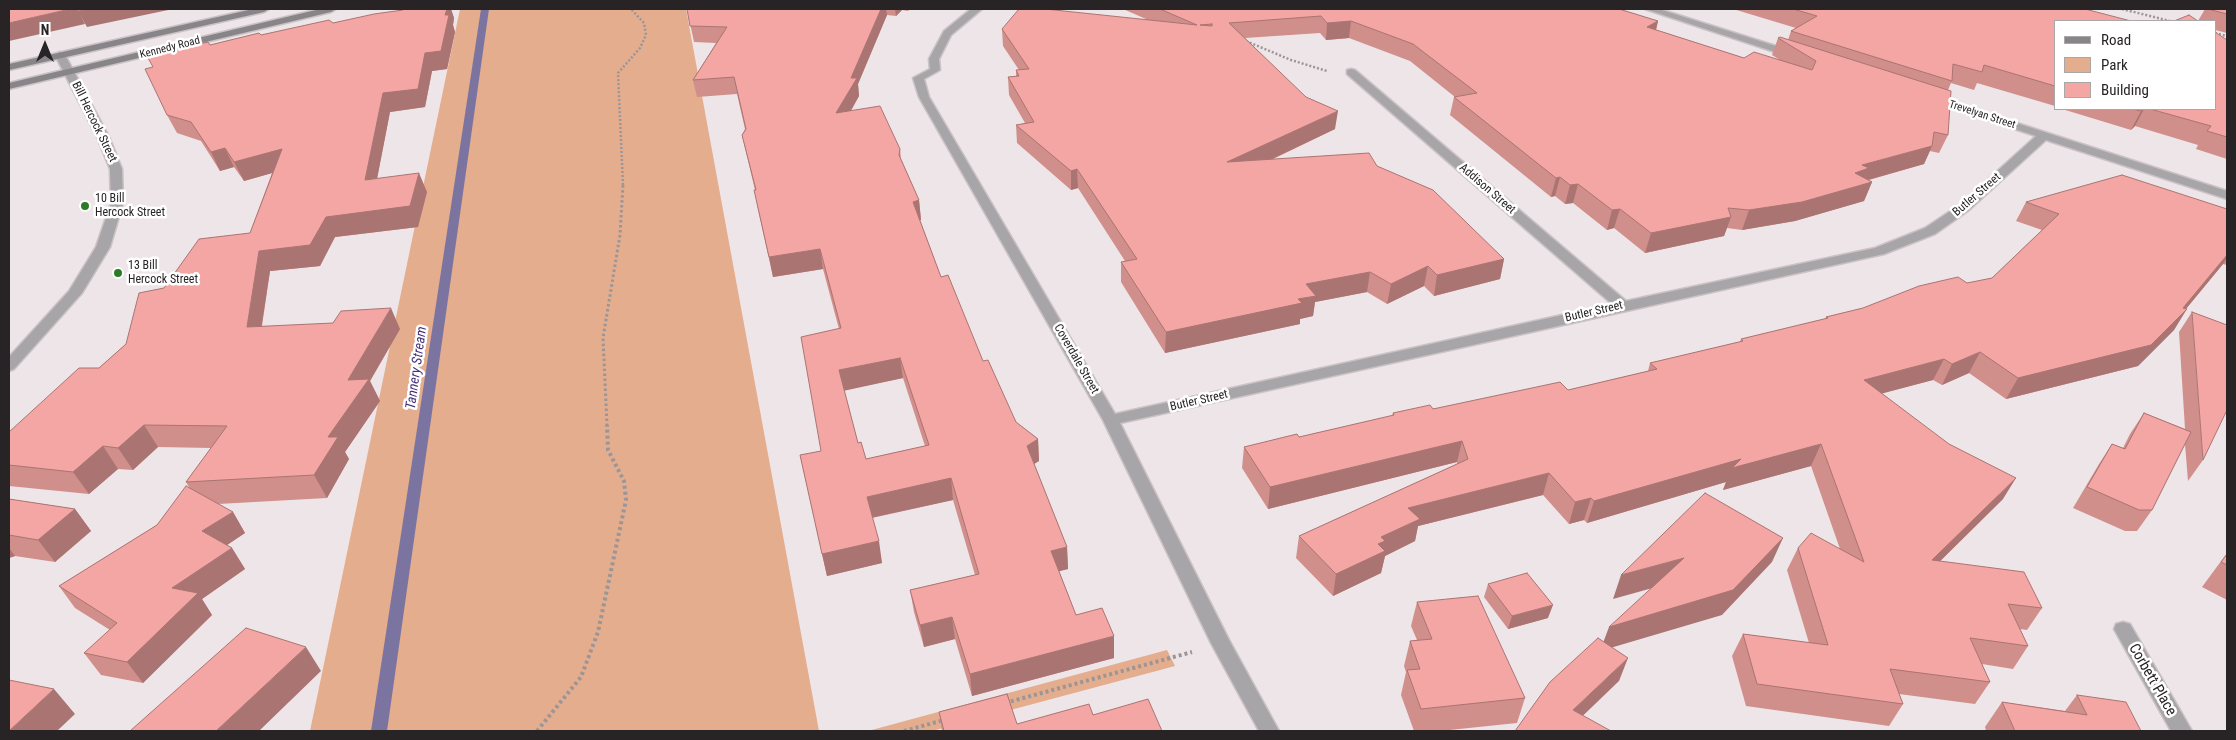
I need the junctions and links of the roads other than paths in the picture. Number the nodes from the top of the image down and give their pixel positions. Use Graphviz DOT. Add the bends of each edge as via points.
graph roads {
  1 [pos="264,9"];
  2 [pos="331,9"];
  3 [pos="977,9"];
  4 [pos="1650,9"];
  5 [pos="60,55"];
  6 [pos="1809,60"];
  7 [pos="9,67"];
  8 [pos="69,72"];
  9 [pos="1352,72"];
  10 [pos="9,86"];
  11 [pos="1922,96"];
  12 [pos="2044,135"];
  13 [pos="2227,195"];
  14 [pos="1623,306"];
  15 [pos="9,366"];
  16 [pos="1111,420"];
  17 [pos="2123,629"];
  18 [pos="1268,731"];
  19 [pos="2182,731"];
  1 -- 5 [label="main road, Kennedy Road"];
  2 -- 8 [label="main road, Kennedy Road"];
  3 -- 16 [label="street, Coverdale Street" via="947,34 934,59 935,70 918,78 924,97"];
  4 -- 6 [label="street"];
  5 -- 7 [label="main road, Kennedy Road"];
  5 -- 8 [label="street, Bill Hercock Street"];
  8 -- 10 [label="main road, Kennedy Road"];
  8 -- 15 [label="street, Bill Hercock Street" via="116,169 117,203 103,247 75,294"];
  9 -- 14 [label="street, Addison Street"];
  11 -- 12 [label="street, Trevelyan Street"];
  12 -- 13 [label="street, Trevelyan Street"];
  12 -- 14 [label="street, Butler Street" via="1966,207 1930,231 1879,251"];
  14 -- 16 [label="street, Butler Street"];
  16 -- 18 [label="street, Coverdale Street"];
  17 -- 19 [label="street, Corbett Place"];
}
